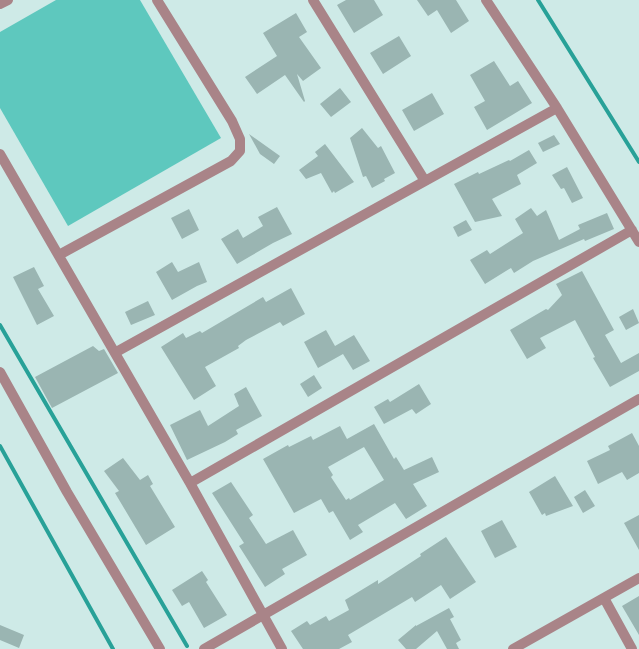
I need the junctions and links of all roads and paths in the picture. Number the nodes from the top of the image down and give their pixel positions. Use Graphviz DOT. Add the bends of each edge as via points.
graph roads {
  1 [pos="8,0"];
  2 [pos="157,0"];
  3 [pos="314,0"];
  4 [pos="486,0"];
  5 [pos="0,4"];
  6 [pos="557,108"];
  7 [pos="0,154"];
  8 [pos="425,181"];
  9 [pos="632,230"];
  10 [pos="639,242"];
  11 [pos="59,255"];
  12 [pos="116,352"];
  13 [pos="0,372"];
  14 [pos="639,399"];
  15 [pos="190,483"];
  16 [pos="639,578"];
  17 [pos="604,598"];
  18 [pos="263,616"];
  19 [pos="160,649"];
  20 [pos="204,649"];
  21 [pos="282,649"];
  22 [pos="513,649"];
  23 [pos="632,649"];
  1 -- 5 [label="street"];
  2 -- 11 [label="street" via="232,121 240,139 240,151 231,161"];
  3 -- 8 [label="street"];
  4 -- 6 [label="street"];
  6 -- 8 [label="street"];
  6 -- 9 [label="street"];
  7 -- 11 [label="street"];
  8 -- 12 [label="street"];
  9 -- 10 [label="street"];
  9 -- 15 [label="street"];
  11 -- 12 [label="street"];
  12 -- 15 [label="street"];
  13 -- 19 [label="street"];
  14 -- 18 [label="street"];
  15 -- 18 [label="street"];
  16 -- 17 [label="street"];
  17 -- 22 [label="street"];
  17 -- 23 [label="street"];
  18 -- 20 [label="street"];
  18 -- 21 [label="street"];
}
